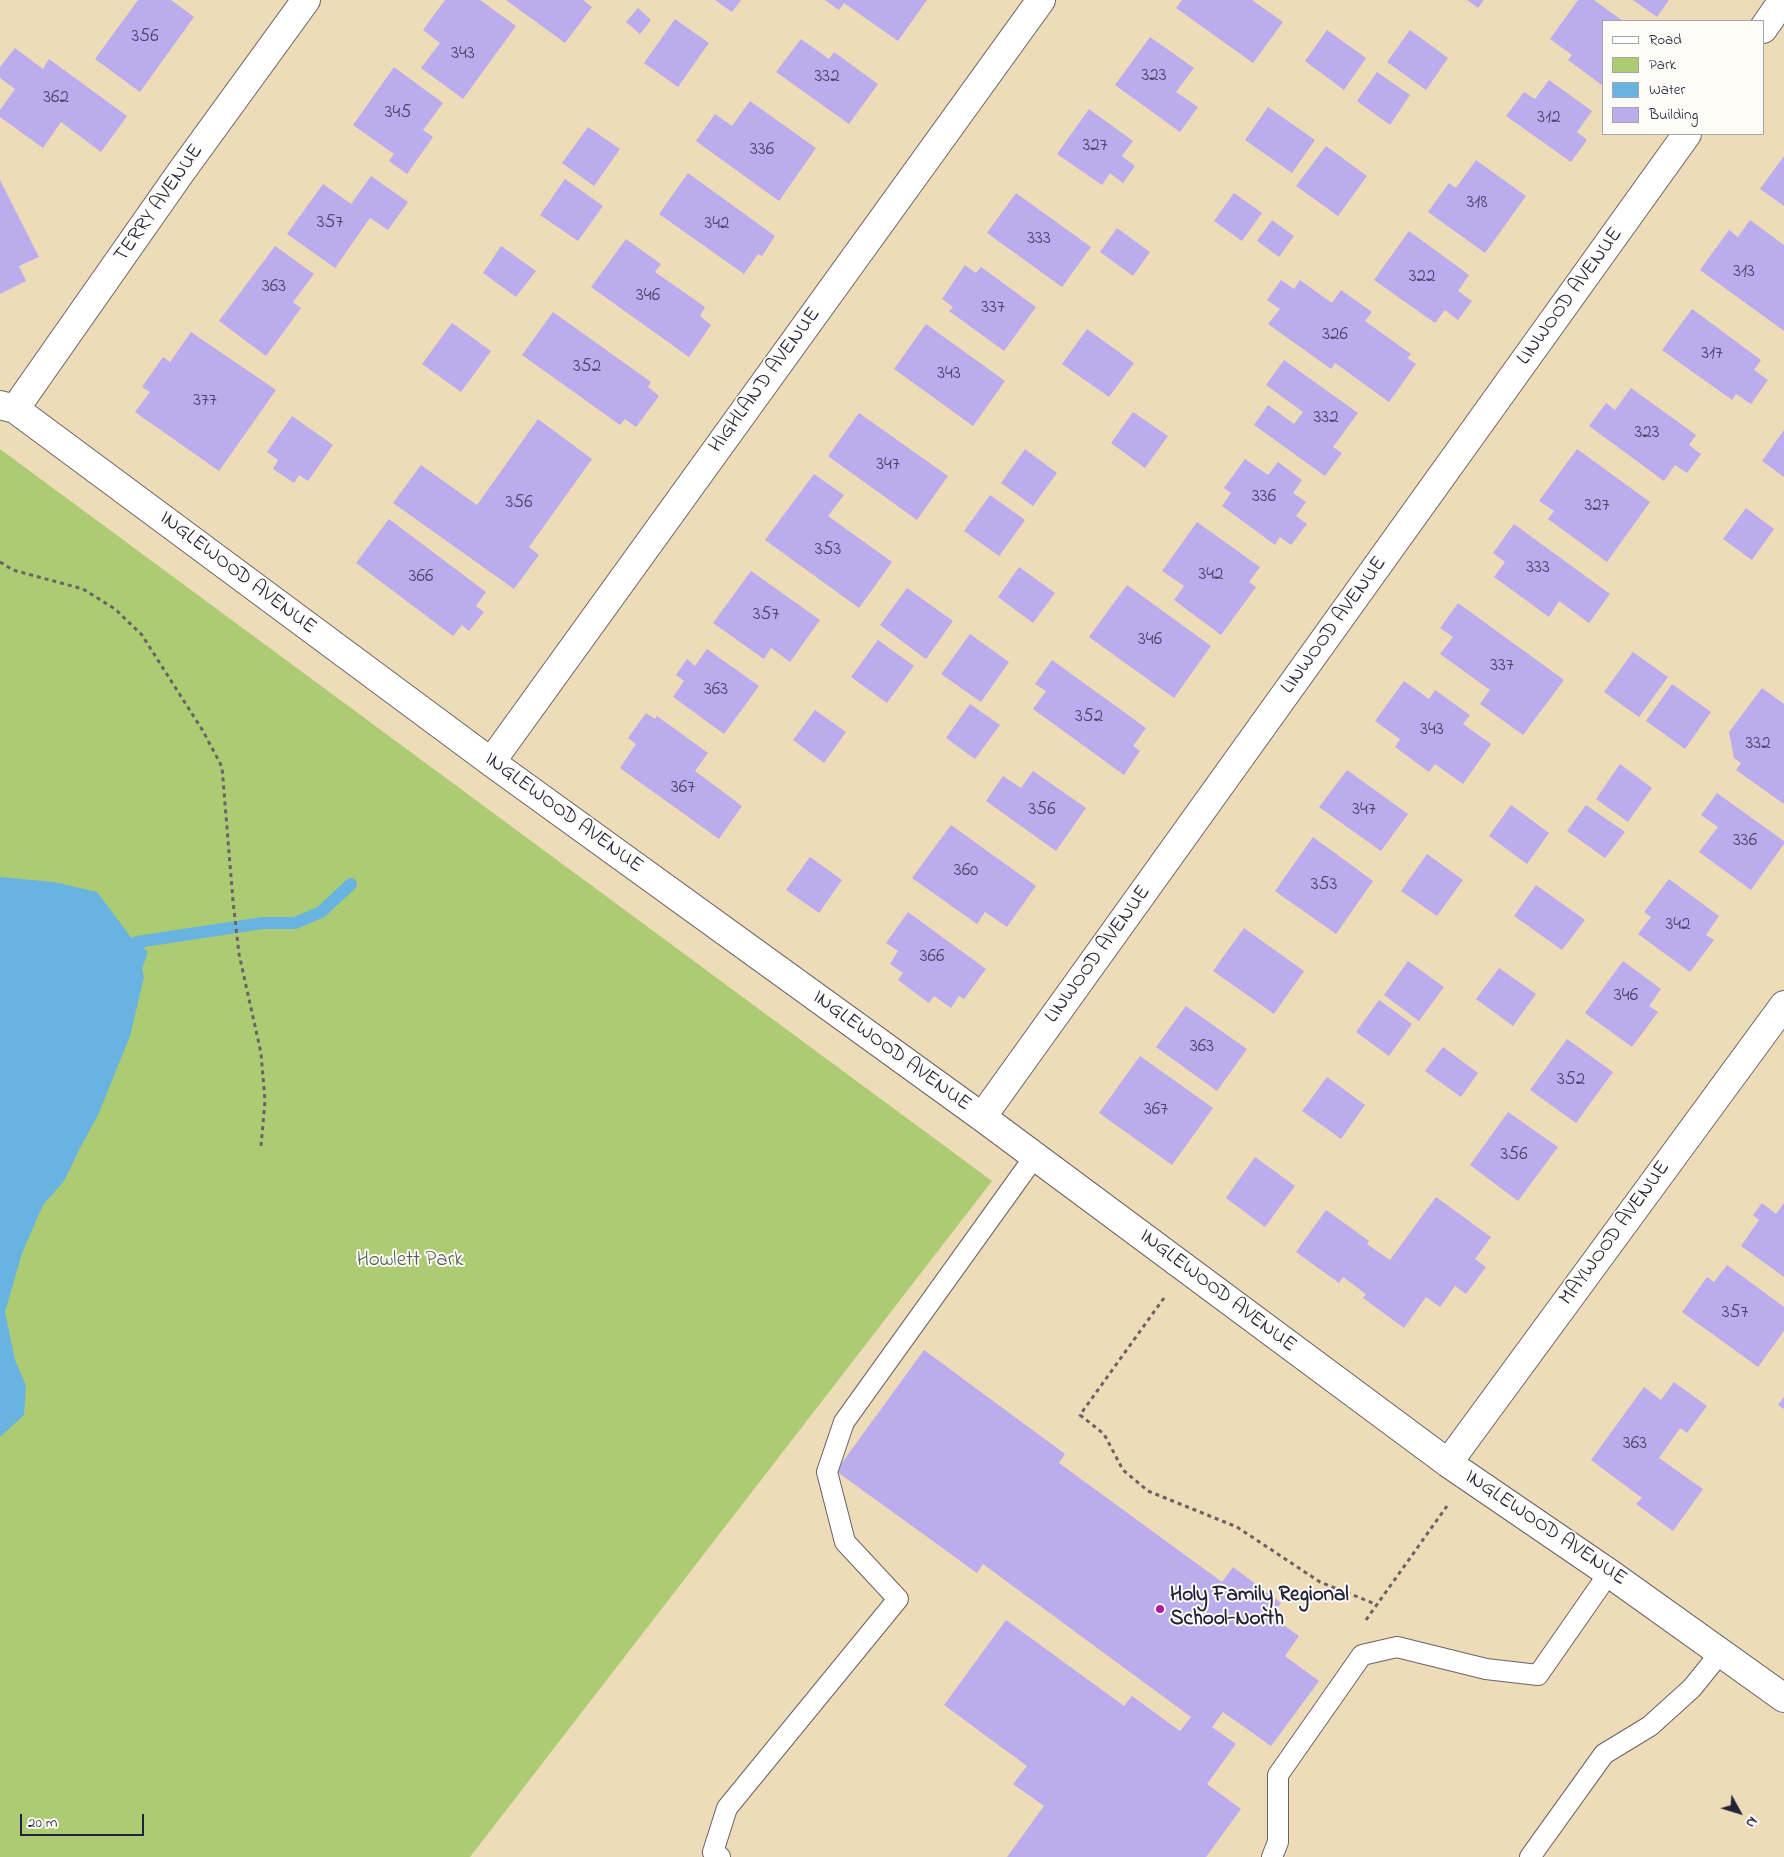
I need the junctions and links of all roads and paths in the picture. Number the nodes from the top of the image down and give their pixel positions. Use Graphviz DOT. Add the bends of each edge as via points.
graph roads {
  1 [pos="306,0"];
  2 [pos="1041,0"];
  3 [pos="1784,0"];
  4 [pos="1764,28"];
  5 [pos="1687,135"];
  6 [pos="8,407"];
  7 [pos="0,562"];
  8 [pos="491,762"];
  9 [pos="1784,1005"];
  10 [pos="982,1117"];
  11 [pos="261,1146"];
  12 [pos="1035,1156"];
  13 [pos="1164,1298"];
  14 [pos="1448,1463"];
  15 [pos="1609,1573"];
  16 [pos="1378,1604"];
  17 [pos="1721,1652"];
  18 [pos="1784,1698"];
  19 [pos="720,1857"];
  20 [pos="1272,1857"];
  21 [pos="1530,1857"];
  1 -- 6 [label="street, TERRY AVENUE"];
  2 -- 8 [label="street, HIGHLAND AVENUE"];
  3 -- 4 [label="street"];
  5 -- 10 [label="street, LINWOOD AVENUE"];
  6 -- 8 [label="street, INGLEWOOD AVENUE"];
  7 -- 11 [label="path" via="13,570 84,589 115,609 142,635 222,767 240,954 261,1053 264,1101"];
  8 -- 10 [label="street, INGLEWOOD AVENUE"];
  9 -- 14 [label="street, MAYWOOD AVENUE"];
  10 -- 12 [label="street, INGLEWOOD AVENUE"];
  12 -- 14 [label="street, INGLEWOOD AVENUE"];
  12 -- 19 [label="lane" via="844,1422 827,1472 845,1542 898,1599 727,1808 713,1852"];
  13 -- 16 [label="path" via="1080,1415 1104,1434 1123,1470 1148,1491 1237,1526 1320,1582"];
  14 -- 15 [label="street, INGLEWOOD AVENUE"];
  15 -- 17 [label="street, INGLEWOOD AVENUE"];
  15 -- 20 [label="lane" via="1538,1675 1486,1669 1397,1647 1362,1655 1278,1775 1278,1842"];
  17 -- 18 [label="street, INGLEWOOD AVENUE"];
  17 -- 21 [label="lane" via="1692,1688 1650,1726 1604,1754"];
}
